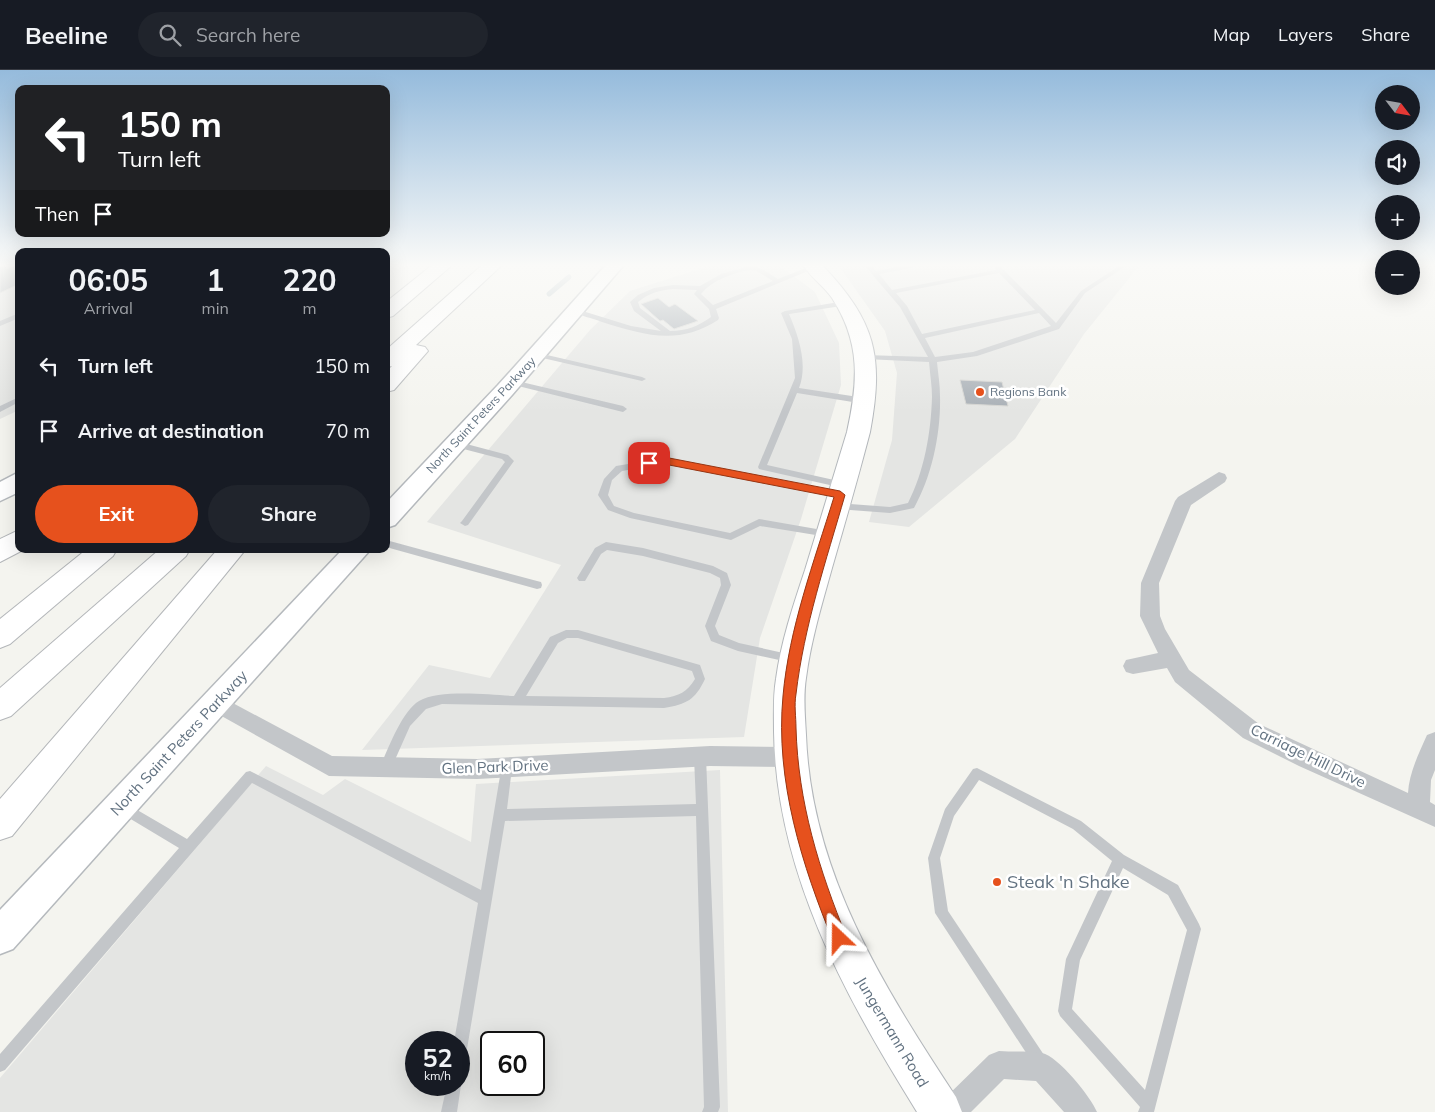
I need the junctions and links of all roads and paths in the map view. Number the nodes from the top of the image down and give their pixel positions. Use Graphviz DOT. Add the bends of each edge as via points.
graph roads {
  1 [pos="437,315"];
  2 [pos="447,315"];
  3 [pos="573,315"];
  4 [pos="589,315"];
  5 [pos="644,315"];
  6 [pos="714,315"];
  7 [pos="786,315"];
  8 [pos="851,315"];
  9 [pos="908,315"];
  10 [pos="1023,315"];
  11 [pos="1044,315"];
  12 [pos="1065,315"];
  13 [pos="15,317"];
  14 [pos="0,324"];
  15 [pos="1056,327"];
  16 [pos="670,335"];
  17 [pos="920,337"];
  18 [pos="537,354"];
  19 [pos="390,357"];
  20 [pos="865,357"];
  21 [pos="933,360"];
  22 [pos="642,379"];
  23 [pos="390,381"];
  24 [pos="513,382"];
  25 [pos="795,390"];
  26 [pos="15,401"];
  27 [pos="866,401"];
  28 [pos="0,409"];
  29 [pos="624,409"];
  30 [pos="455,444"];
  31 [pos="1219,478"];
  32 [pos="15,483"];
  33 [pos="0,494"];
  34 [pos="840,495"];
  35 [pos="390,514"];
  36 [pos="464,523"];
  37 [pos="828,534"];
  38 [pos="15,543"];
  39 [pos="390,544"];
  40 [pos="0,552"];
  41 [pos="99,553"];
  42 [pos="173,553"];
  43 [pos="230,553"];
  44 [pos="354,553"];
  45 [pos="582,578"];
  46 [pos="537,585"];
  47 [pos="0,636"];
  48 [pos="794,659"];
  49 [pos="1172,659"];
  50 [pos="1133,666"];
  51 [pos="517,701"];
  52 [pos="216,703"];
  53 [pos="0,707"];
  54 [pos="1435,742"];
  55 [pos="700,756"];
  56 [pos="790,757"];
  57 [pos="386,767"];
  58 [pos="506,768"];
  59 [pos="120,807"];
  60 [pos="702,810"];
  61 [pos="1426,812"];
  62 [pos="500,815"];
  63 [pos="0,824"];
  64 [pos="189,847"];
  65 [pos="1120,859"];
  66 [pos="485,899"];
  67 [pos="0,936"];
  68 [pos="463,1031"];
  69 [pos="0,1065"];
  70 [pos="1043,1067"];
  71 [pos="452,1096"];
  72 [pos="1148,1108"];
  73 [pos="449,1112"];
  74 [pos="710,1112"];
  75 [pos="941,1112"];
  76 [pos="951,1112"];
  77 [pos="1083,1112"];
  1 -- 19 [label="main road"];
  2 -- 23 [label="main road"];
  3 -- 18 [label="main road, North Saint Peters Parkway"];
  4 -- 16 [label="lane"];
  5 -- 16 [label="lane"];
  6 -- 16 [label="lane" via="710,322 688,334"];
  7 -- 25 [label="lane" via="798,349 799,378"];
  8 -- 20 [label="main road, Jungermann Road"];
  9 -- 17 [label="lane"];
  10 -- 17 [label="lane"];
  11 -- 15 [label="lane"];
  12 -- 15 [label="lane"];
  13 -- 14 [label="lane"];
  15 -- 21 [label="lane" via="974,354"];
  17 -- 21 [label="lane"];
  18 -- 22 [label="lane"];
  18 -- 24 [label="main road, North Saint Peters Parkway"];
  20 -- 21 [label="lane"];
  20 -- 27 [label="main road, Jungermann Road" via="868,376"];
  21 -- 34 [label="lane" via="936,397 932,442 920,490 911,506 890,510"];
  24 -- 29 [label="lane"];
  24 -- 30 [label="main road, North Saint Peters Parkway"];
  25 -- 27 [label="lane"];
  25 -- 34 [label="lane" via="762,467"];
  26 -- 28 [label="lane"];
  27 -- 34 [label="main road, Jungermann Road"];
  30 -- 35 [label="main road, North Saint Peters Parkway"];
  30 -- 36 [label="lane" via="506,457 510,461"];
  31 -- 49 [label="street, Carriage Hill Drive" via="1184,501 1150,583 1150,616"];
  32 -- 33 [label="main road"];
  34 -- 37 [label="main road, Jungermann Road"];
  34 -- 37 [label="lane" via="664,461 620,468 608,479 603,495 611,508 626,513 730,537 759,522"];
  37 -- 48 [label="main road, Jungermann Road"];
  38 -- 40 [label="main road"];
  39 -- 46 [label="lane"];
  41 -- 47 [label="main road"];
  42 -- 53 [label="main road"];
  43 -- 63 [label="main road"];
  44 -- 52 [label="main road, North Saint Peters Parkway"];
  45 -- 48 [label="lane" via="598,552 606,546 713,570 724,576 726,585 710,626 715,638"];
  48 -- 56 [label="main road, Jungermann Road" via="789,696"];
  49 -- 50 [label="street"];
  49 -- 61 [label="street, Carriage Hill Drive" via="1182,676 1251,731"];
  51 -- 51 [label="lane" via="679,701 693,693 700,679 696,668 675,660 578,634 566,634 554,640"];
  51 -- 57 [label="lane" via="442,699 422,705 406,723"];
  52 -- 57 [label="street, Glen Park Drive" via="328,766"];
  52 -- 59 [label="main road, North Saint Peters Parkway"];
  54 -- 61 [label="street" via="1420,780"];
  55 -- 56 [label="street, Glen Park Drive"];
  55 -- 58 [label="street, Glen Park Drive"];
  55 -- 60 [label="lane"];
  56 -- 75 [label="main road, Jungermann Road" via="806,846 845,952 873,1005"];
  57 -- 58 [label="street, Glen Park Drive"];
  58 -- 62 [label="lane"];
  59 -- 64 [label="lane"];
  59 -- 67 [label="main road, North Saint Peters Parkway"];
  60 -- 62 [label="lane"];
  60 -- 74 [label="lane"];
  62 -- 66 [label="lane"];
  64 -- 66 [label="lane" via="250,776"];
  64 -- 69 [label="lane"];
  65 -- 70 [label="lane" via="1077,824 977,773 949,813 934,858 942,913"];
  65 -- 72 [label="lane" via="1173,890 1194,929"];
  65 -- 72 [label="lane" via="1073,959 1065,1011"];
  66 -- 68 [label="lane"];
  70 -- 76 [label="street" via="999,1065"];
  70 -- 77 [label="street"];
  71 -- 73 [label="lane"];
}
